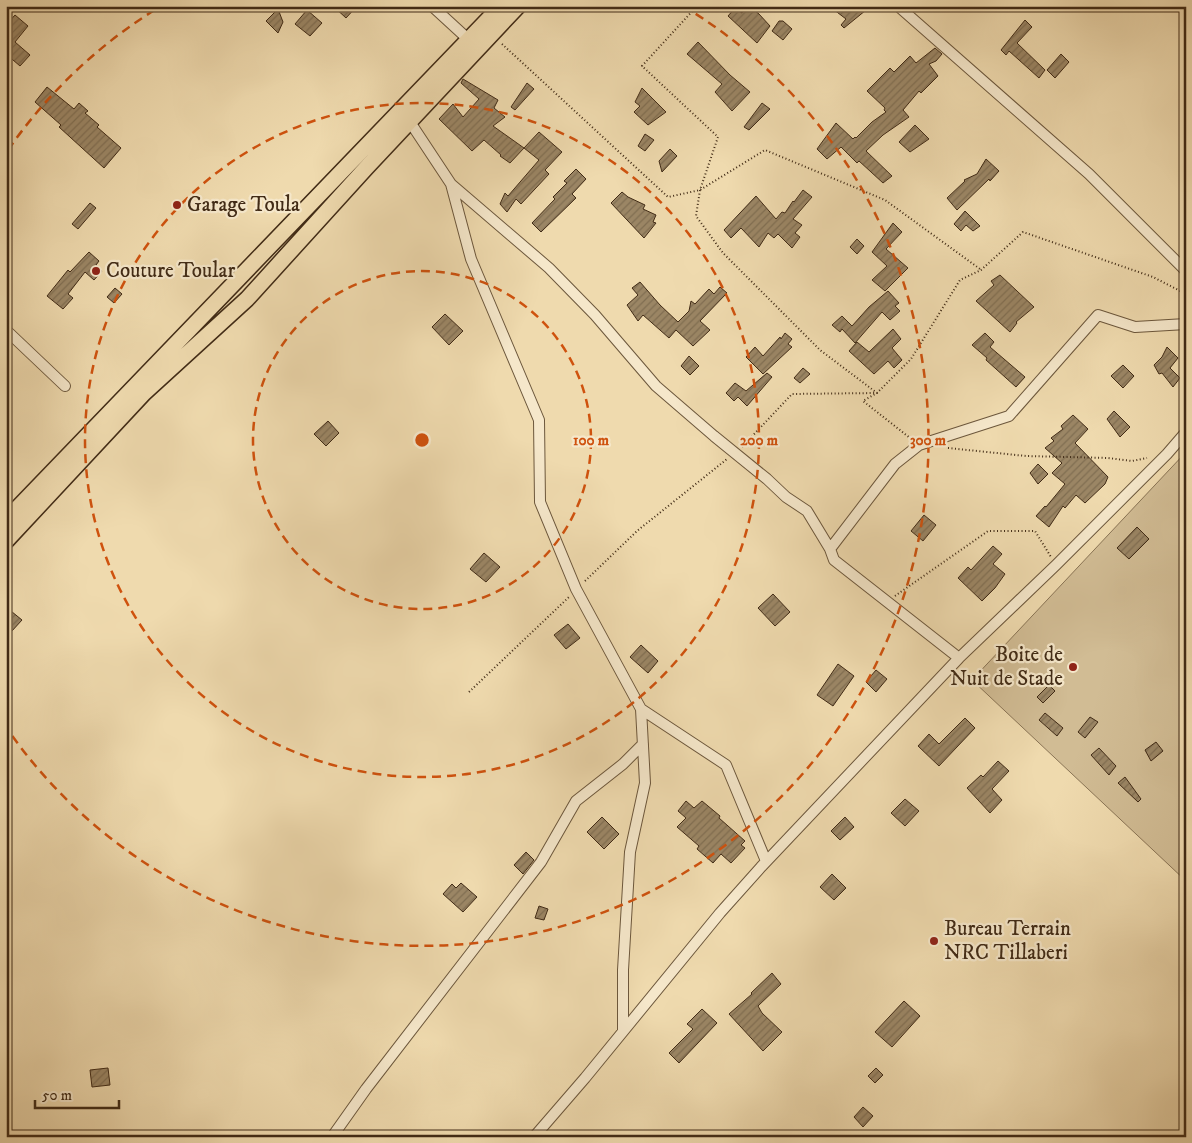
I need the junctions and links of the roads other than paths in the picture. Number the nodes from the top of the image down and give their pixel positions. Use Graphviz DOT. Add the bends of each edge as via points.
graph roads {
  1 [pos="432,6"];
  2 [pos="501,6"];
  3 [pos="518,6"];
  4 [pos="898,6"];
  5 [pos="469,40"];
  6 [pos="410,122"];
  7 [pos="451,184"];
  8 [pos="1186,271"];
  9 [pos="1186,324"];
  10 [pos="6,330"];
  11 [pos="65,386"];
  12 [pos="1186,432"];
  13 [pos="9,512"];
  14 [pos="6,541"];
  15 [pos="830,549"];
  16 [pos="959,658"];
  17 [pos="642,709"];
  18 [pos="643,744"];
  19 [pos="766,861"];
  20 [pos="624,1031"];
  21 [pos="332,1137"];
  22 [pos="534,1137"];
  1 -- 5 [label="street"];
  2 -- 5 [label="main road"];
  3 -- 6 [label="main road"];
  4 -- 8 [label="street" via="1089,174"];
  5 -- 13 [label="main road"];
  6 -- 7 [label="street"];
  6 -- 14 [label="main road" via="247,299 144,393"];
  7 -- 15 [label="street" via="549,268 596,315 656,386 786,497 807,511"];
  7 -- 17 [label="street" via="471,259 539,420 540,502 576,589"];
  9 -- 15 [label="street" via="1135,327 1098,315 1009,416 919,445 894,464"];
  10 -- 11 [label="street"];
  12 -- 16 [label="street" via="1056,565"];
  15 -- 16 [label="street" via="834,560"];
  16 -- 19 [label="street"];
  17 -- 18 [label="street"];
  17 -- 19 [label="street" via="726,765"];
  18 -- 20 [label="street" via="645,783 630,852 623,970"];
  18 -- 21 [label="street" via="576,801 541,862"];
  19 -- 20 [label="street"];
  20 -- 22 [label="street"];
}
